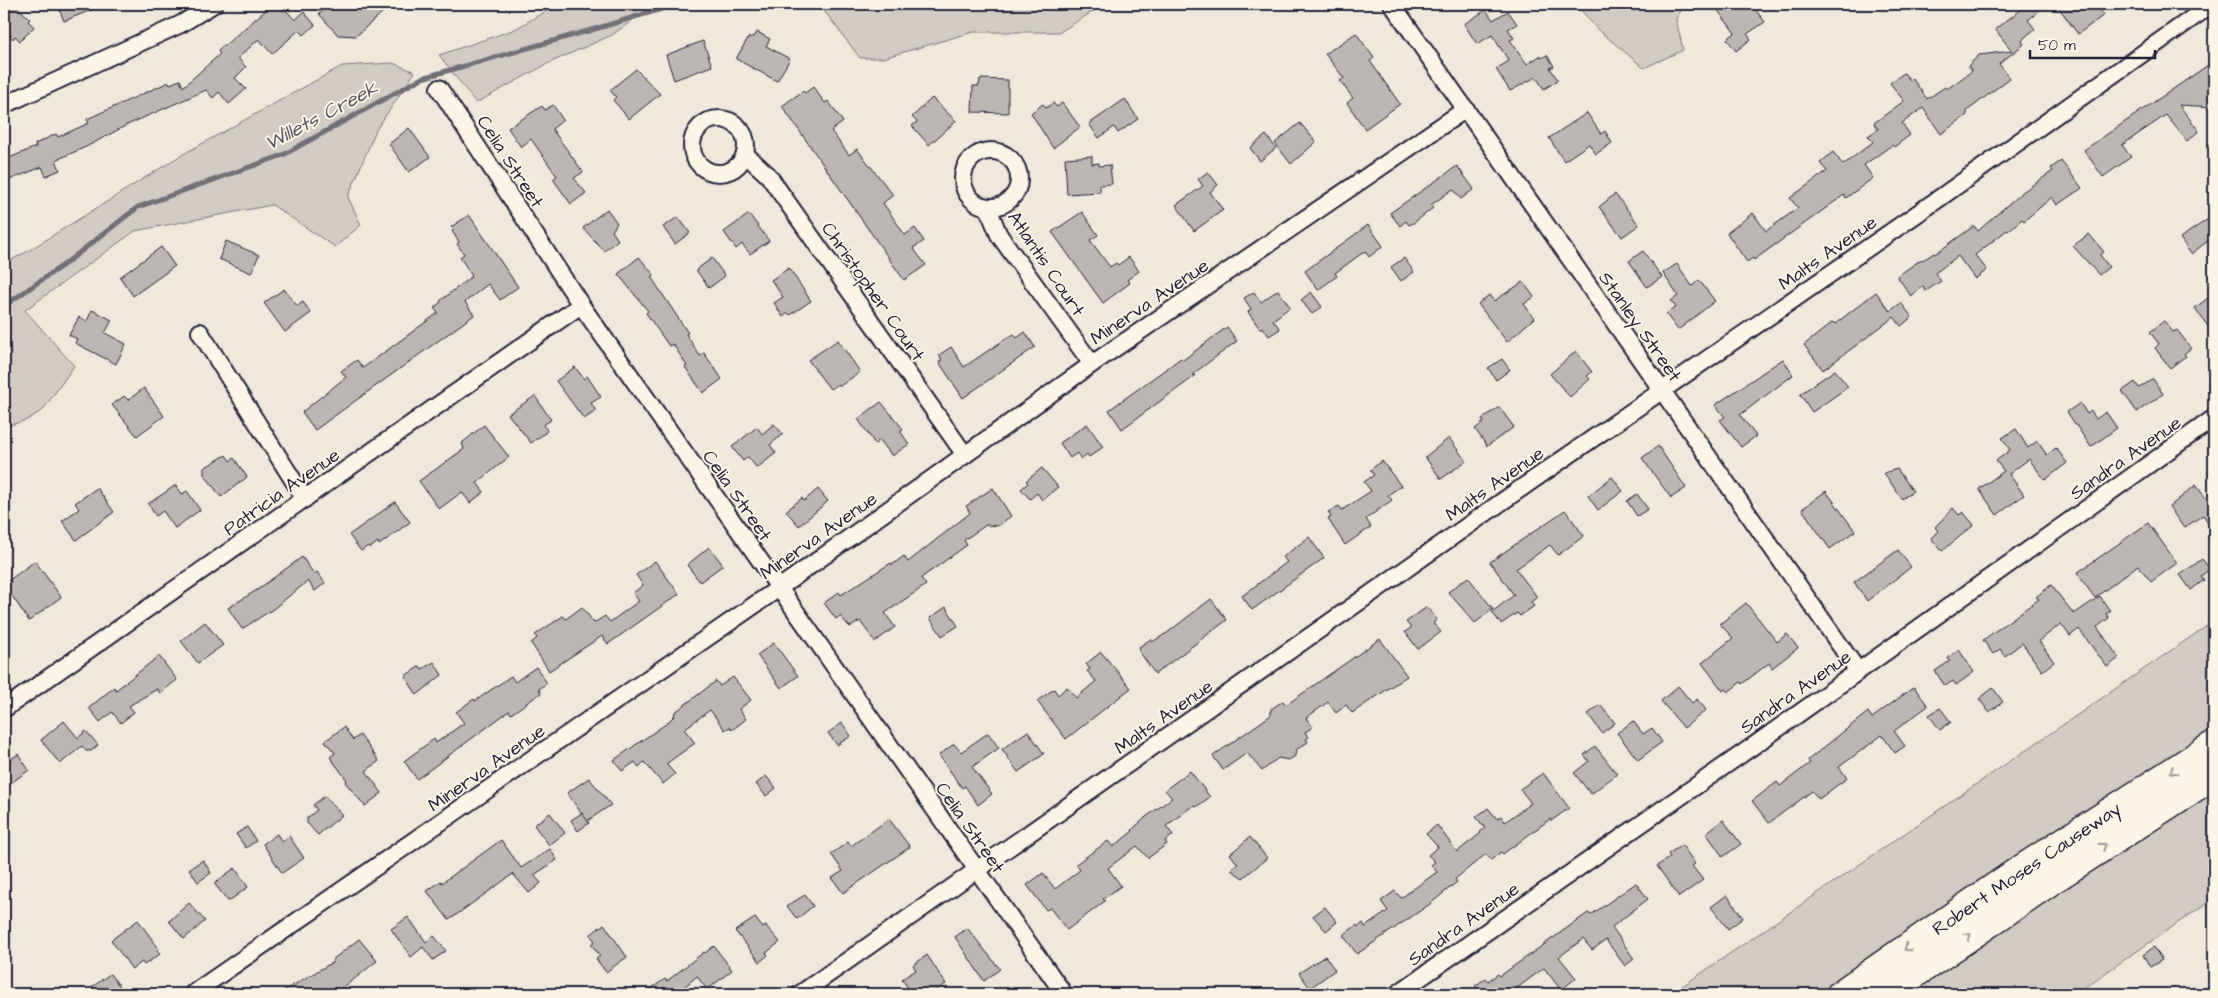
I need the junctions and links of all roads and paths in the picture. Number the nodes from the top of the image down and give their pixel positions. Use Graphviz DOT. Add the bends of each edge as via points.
graph roads {
  1 [pos="214,4"];
  2 [pos="1392,4"];
  3 [pos="2212,4"];
  4 [pos="439,88"];
  5 [pos="4,105"];
  6 [pos="1466,109"];
  7 [pos="746,155"];
  8 [pos="988,208"];
  9 [pos="581,305"];
  10 [pos="200,332"];
  11 [pos="1092,364"];
  12 [pos="1661,390"];
  13 [pos="2214,418"];
  14 [pos="965,455"];
  15 [pos="305,499"];
  16 [pos="779,588"];
  17 [pos="1858,671"];
  18 [pos="4,709"];
  19 [pos="2214,745"];
  20 [pos="2214,775"];
  21 [pos="978,870"];
  22 [pos="192,994"];
  23 [pos="800,994"];
  24 [pos="1064,994"];
  25 [pos="1396,994"];
  26 [pos="1841,994"];
  27 [pos="1885,994"];
  1 -- 5 [label="street" via="181,24"];
  2 -- 6 [label="street, Stanley Street"];
  3 -- 12 [label="street, Malts Avenue" via="1926,208"];
  4 -- 9 [label="street, Celia Street"];
  6 -- 11 [label="street, Minerva Avenue"];
  6 -- 12 [label="street, Stanley Street"];
  7 -- 14 [label="street, Christopher Court" via="768,175"];
  8 -- 11 [label="street, Atlantis Court" via="999,235"];
  9 -- 15 [label="street, Patricia Avenue"];
  9 -- 16 [label="street, Celia Street"];
  10 -- 15 [label="street"];
  11 -- 14 [label="street, Minerva Avenue"];
  12 -- 17 [label="street, Stanley Street"];
  12 -- 21 [label="street, Malts Avenue"];
  13 -- 17 [label="street, Sandra Avenue"];
  14 -- 16 [label="street, Minerva Avenue"];
  15 -- 18 [label="street, Patricia Avenue"];
  16 -- 21 [label="street, Celia Street"];
  16 -- 22 [label="street, Minerva Avenue"];
  17 -- 25 [label="street, Sandra Avenue"];
  19 -- 26 [label="highway, Robert Moses Causeway, one-way" via="2014,874"];
  27 -- 20 [label="highway, Robert Moses Causeway, one-way" via="2047,883"];
  21 -- 23 [label="street, Malts Avenue"];
  21 -- 24 [label="street, Celia Street"];
}
